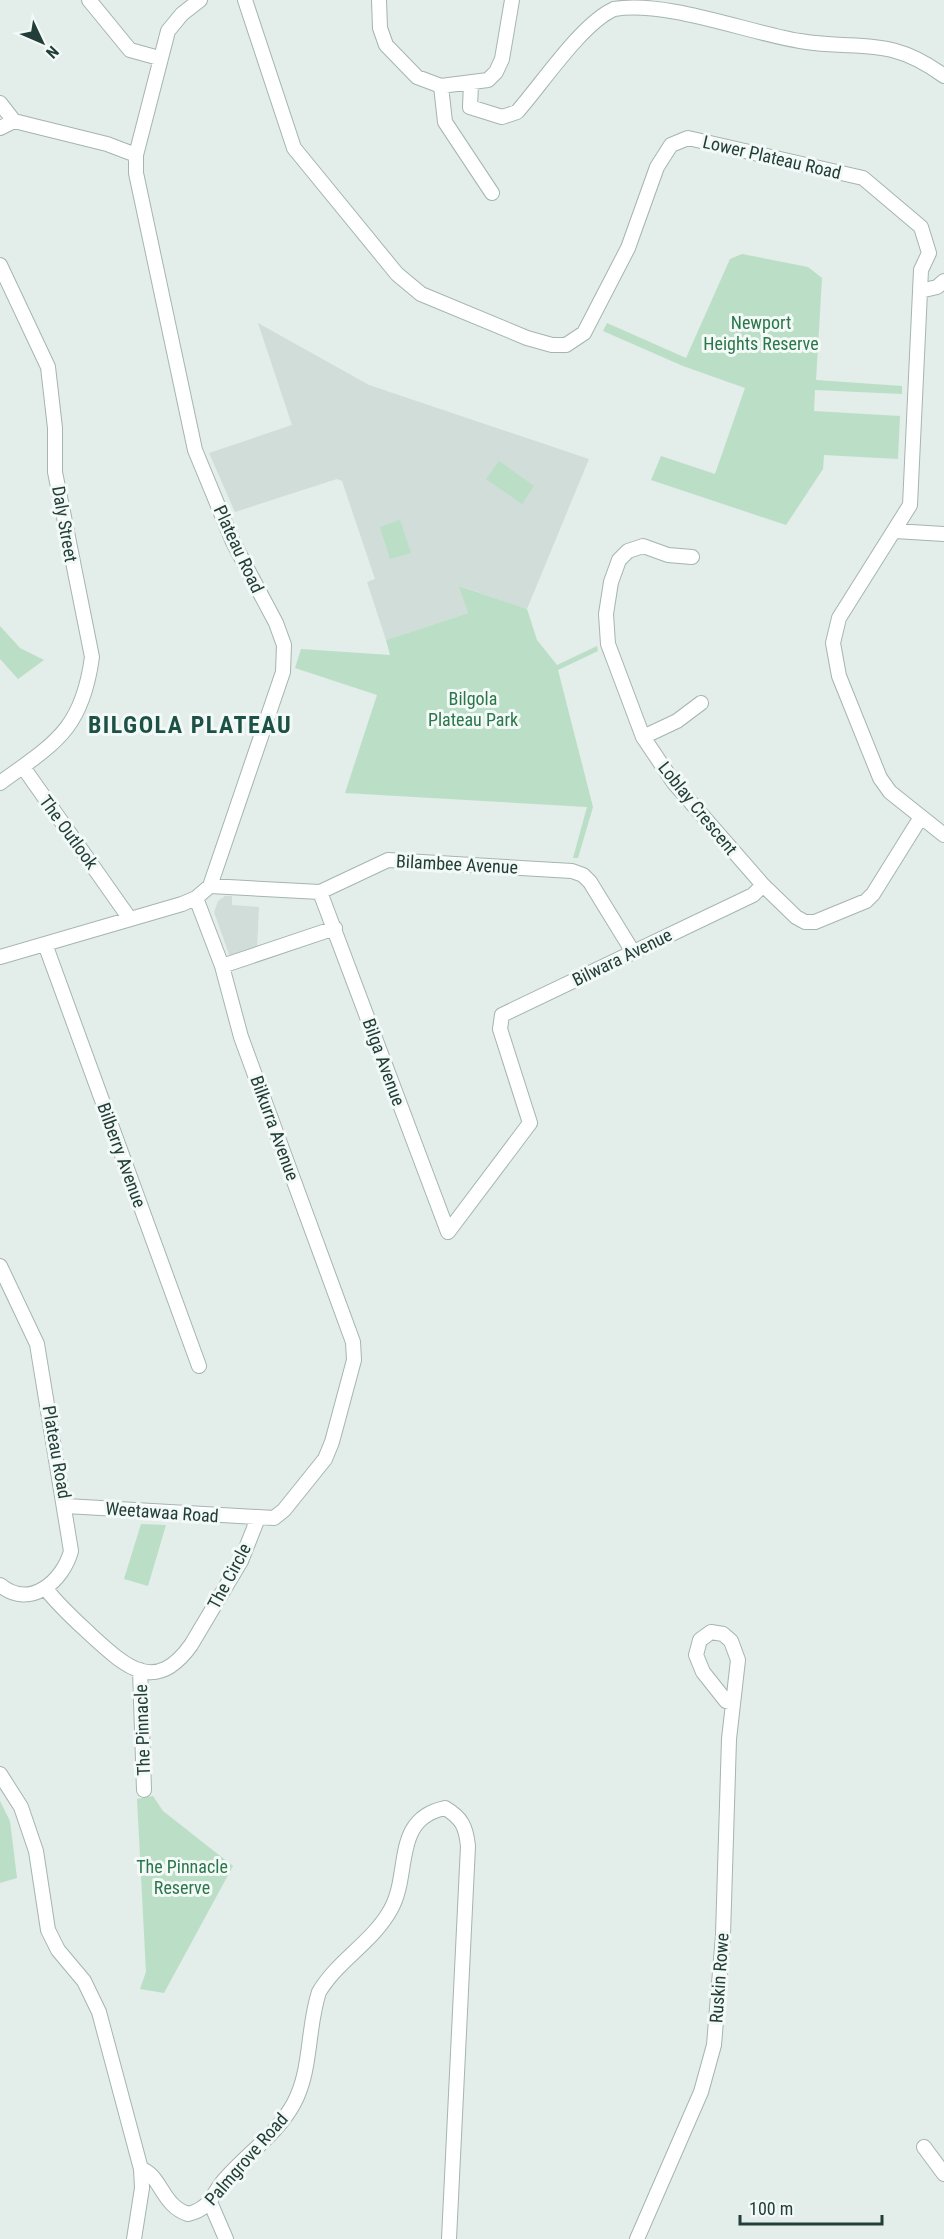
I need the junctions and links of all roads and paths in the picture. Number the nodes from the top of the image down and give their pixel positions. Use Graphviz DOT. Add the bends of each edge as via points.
graph roads {
  1 [pos="89,0"];
  2 [pos="200,0"];
  3 [pos="245,0"];
  4 [pos="380,0"];
  5 [pos="512,0"];
  6 [pos="159,58"];
  7 [pos="944,76"];
  8 [pos="471,84"];
  9 [pos="441,86"];
  10 [pos="0,103"];
  11 [pos="14,121"];
  12 [pos="0,128"];
  13 [pos="136,155"];
  14 [pos="492,193"];
  15 [pos="0,265"];
  16 [pos="944,281"];
  17 [pos="920,291"];
  18 [pos="895,531"];
  19 [pos="944,534"];
  20 [pos="692,557"];
  21 [pos="701,703"];
  22 [pos="643,737"];
  23 [pos="23,767"];
  24 [pos="0,783"];
  25 [pos="921,817"];
  26 [pos="943,832"];
  27 [pos="763,885"];
  28 [pos="210,886"];
  29 [pos="320,892"];
  30 [pos="196,898"];
  31 [pos="130,919"];
  32 [pos="335,928"];
  33 [pos="45,944"];
  34 [pos="633,952"];
  35 [pos="0,957"];
  36 [pos="222,966"];
  37 [pos="448,1232"];
  38 [pos="0,1266"];
  39 [pos="199,1366"];
  40 [pos="66,1506"];
  41 [pos="258,1518"];
  42 [pos="0,1585"];
  43 [pos="46,1589"];
  44 [pos="140,1670"];
  45 [pos="733,1703"];
  46 [pos="0,1773"];
  47 [pos="144,1790"];
  48 [pos="924,2147"];
  49 [pos="141,2169"];
  50 [pos="944,2174"];
  51 [pos="210,2202"];
  52 [pos="134,2239"];
  53 [pos="226,2239"];
  54 [pos="449,2239"];
  55 [pos="637,2239"];
  1 -- 6 [label="street" via="130,50"];
  2 -- 6 [label="street, Plateau Road" via="168,31"];
  3 -- 17 [label="street, Lower Plateau Road" via="294,147 397,274 421,294 535,340 552,345 575,341 590,322 628,248 657,167 670,145 688,138 863,177 921,227 928,253 921,270"];
  4 -- 9 [label="street" via="380,28 386,45 417,77"];
  5 -- 8 [label="street" via="502,59 496,72 488,80"];
  6 -- 13 [label="street, Plateau Road"];
  7 -- 8 [label="street" via="910,54 873,45 800,41 713,13 643,4 614,9 592,24 517,112 502,117 470,107"];
  8 -- 9 [label="street"];
  9 -- 14 [label="street" via="445,122"];
  10 -- 11 [label="street"];
  11 -- 12 [label="street"];
  11 -- 13 [label="street"];
  13 -- 28 [label="street, Plateau Road" via="136,173 195,450 233,542 273,616 284,645 283,672"];
  15 -- 23 [label="street, Daly Street" via="48,367 55,472 92,657 81,708 62,735"];
  16 -- 17 [label="street"];
  17 -- 18 [label="street, Lower Plateau Road" via="910,505"];
  18 -- 19 [label="street"];
  18 -- 25 [label="street, Lower Plateau Road" via="839,618 833,644 839,676 880,778 890,792"];
  20 -- 22 [label="street, Loblay Crescent" via="668,555 642,546 628,551 619,560 611,582 606,614 608,644"];
  21 -- 22 [label="street" via="677,721"];
  22 -- 27 [label="street, Loblay Crescent" via="674,783"];
  23 -- 24 [label="street"];
  23 -- 31 [label="street, The Outlook"];
  25 -- 26 [label="street, Lower Plateau Road"];
  25 -- 27 [label="street" via="873,894 815,922 796,917"];
  27 -- 34 [label="street, Bilwara Avenue" via="753,894"];
  28 -- 29 [label="street, Bilambee Avenue"];
  28 -- 30 [label="street"];
  29 -- 32 [label="street, Bilga Avenue"];
  29 -- 34 [label="street, Bilambee Avenue" via="388,860 572,871 583,874 590,882"];
  30 -- 31 [label="street"];
  30 -- 36 [label="street, Bilkurra Avenue"];
  31 -- 33 [label="street"];
  32 -- 36 [label="street"];
  32 -- 37 [label="street, Bilga Avenue"];
  33 -- 35 [label="street"];
  33 -- 39 [label="street, Bilberry Avenue"];
  34 -- 37 [label="street, Bilwara Avenue" via="502,1015 500,1029 530,1123"];
  36 -- 41 [label="street, Bilkurra Avenue" via="241,1037 353,1342 354,1356 333,1442 325,1459 284,1510 274,1518"];
  38 -- 40 [label="street, Plateau Road" via="37,1344"];
  40 -- 41 [label="street, Weetawaa Road"];
  40 -- 43 [label="street, Plateau Road" via="72,1551 67,1568"];
  41 -- 44 [label="street, The Circle" via="241,1561 181,1658 167,1669 152,1673"];
  42 -- 43 [label="street" via="18,1593"];
  43 -- 44 [label="street" via="116,1657 129,1668"];
  44 -- 47 [label="street, The Pinnacle"];
  45 -- 45 [label="street, Ruskin Rowe" via="726,1701 698,1663 697,1647 704,1635 711,1632 723,1634 736,1648"];
  45 -- 55 [label="street, Ruskin Rowe" via="714,2044 701,2092"];
  46 -- 49 [label="street, Palmgrove Road" via="21,1807 36,1851 48,1930 58,1950 84,1981 99,2012"];
  48 -- 50 [label="street"];
  49 -- 51 [label="street, Palmgrove Road" via="150,2174 170,2205 179,2211 196,2212"];
  49 -- 52 [label="street"];
  51 -- 53 [label="street"];
  51 -- 54 [label="street, Palmgrove Road" via="225,2179 271,2134 294,2104 319,1992 392,1908 414,1827 428,1811 445,1808 459,1816 468,1846"];
}
